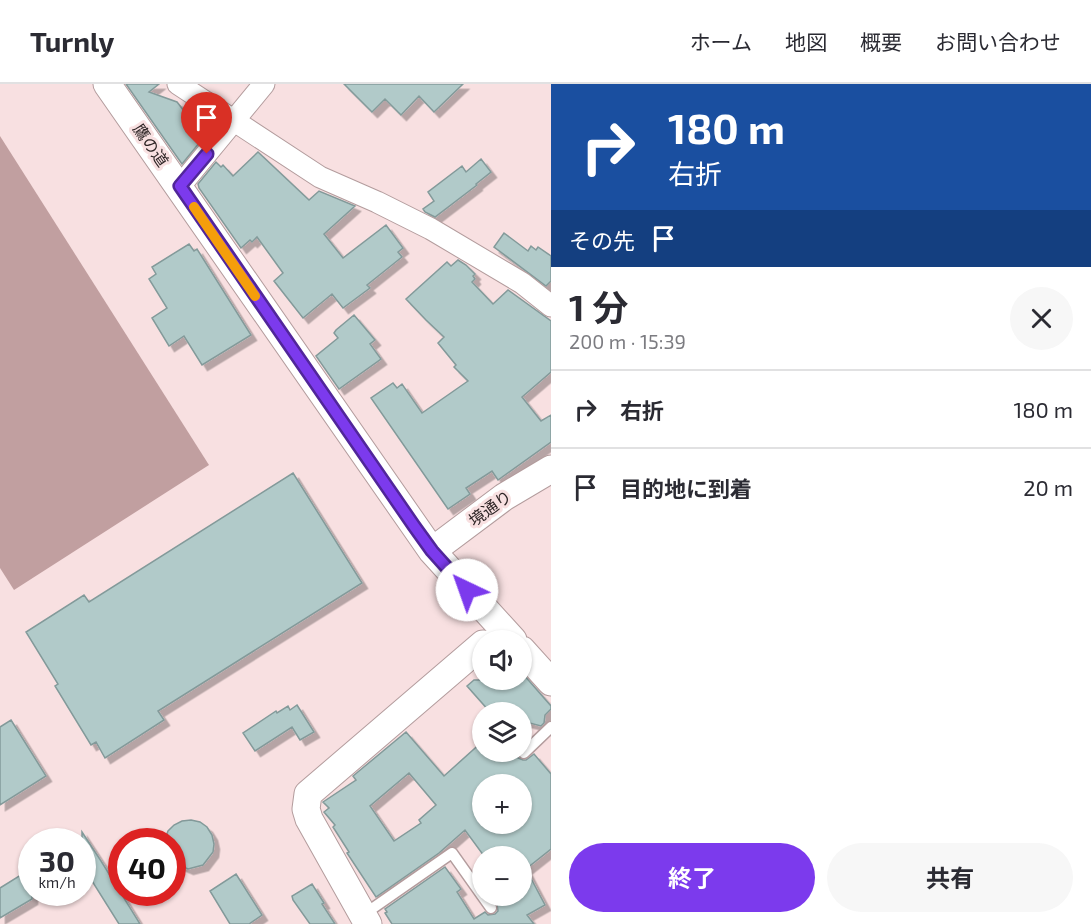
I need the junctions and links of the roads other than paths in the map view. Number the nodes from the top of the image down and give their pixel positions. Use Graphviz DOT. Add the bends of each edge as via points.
graph roads {
  1 [pos="107,84"];
  2 [pos="178,84"];
  3 [pos="264,84"];
  4 [pos="234,122"];
  5 [pos="180,186"];
  6 [pos="551,306"];
  7 [pos="551,468"];
  8 [pos="432,551"];
  9 [pos="491,630"];
  10 [pos="472,659"];
  11 [pos="532,661"];
  12 [pos="551,681"];
  13 [pos="551,728"];
  14 [pos="532,746"];
  15 [pos="491,908"];
  16 [pos="365,919"];
  1 -- 5 [label="street, 鷹の道"];
  2 -- 4 [label="street"];
  3 -- 4 [label="street"];
  4 -- 5 [label="street"];
  4 -- 6 [label="street" via="320,177 431,229 515,278"];
  5 -- 8 [label="street, 鷹の道"];
  7 -- 8 [label="street, 境通り" via="504,497"];
  8 -- 9 [label="street, 鷹の道"];
  10 -- 16 [label="street" via="308,794 309,819"];
  11 -- 12 [label="street"];
  13 -- 14 [label="lane"];
  15 -- 16 [label="lane" via="452,853"];
}
